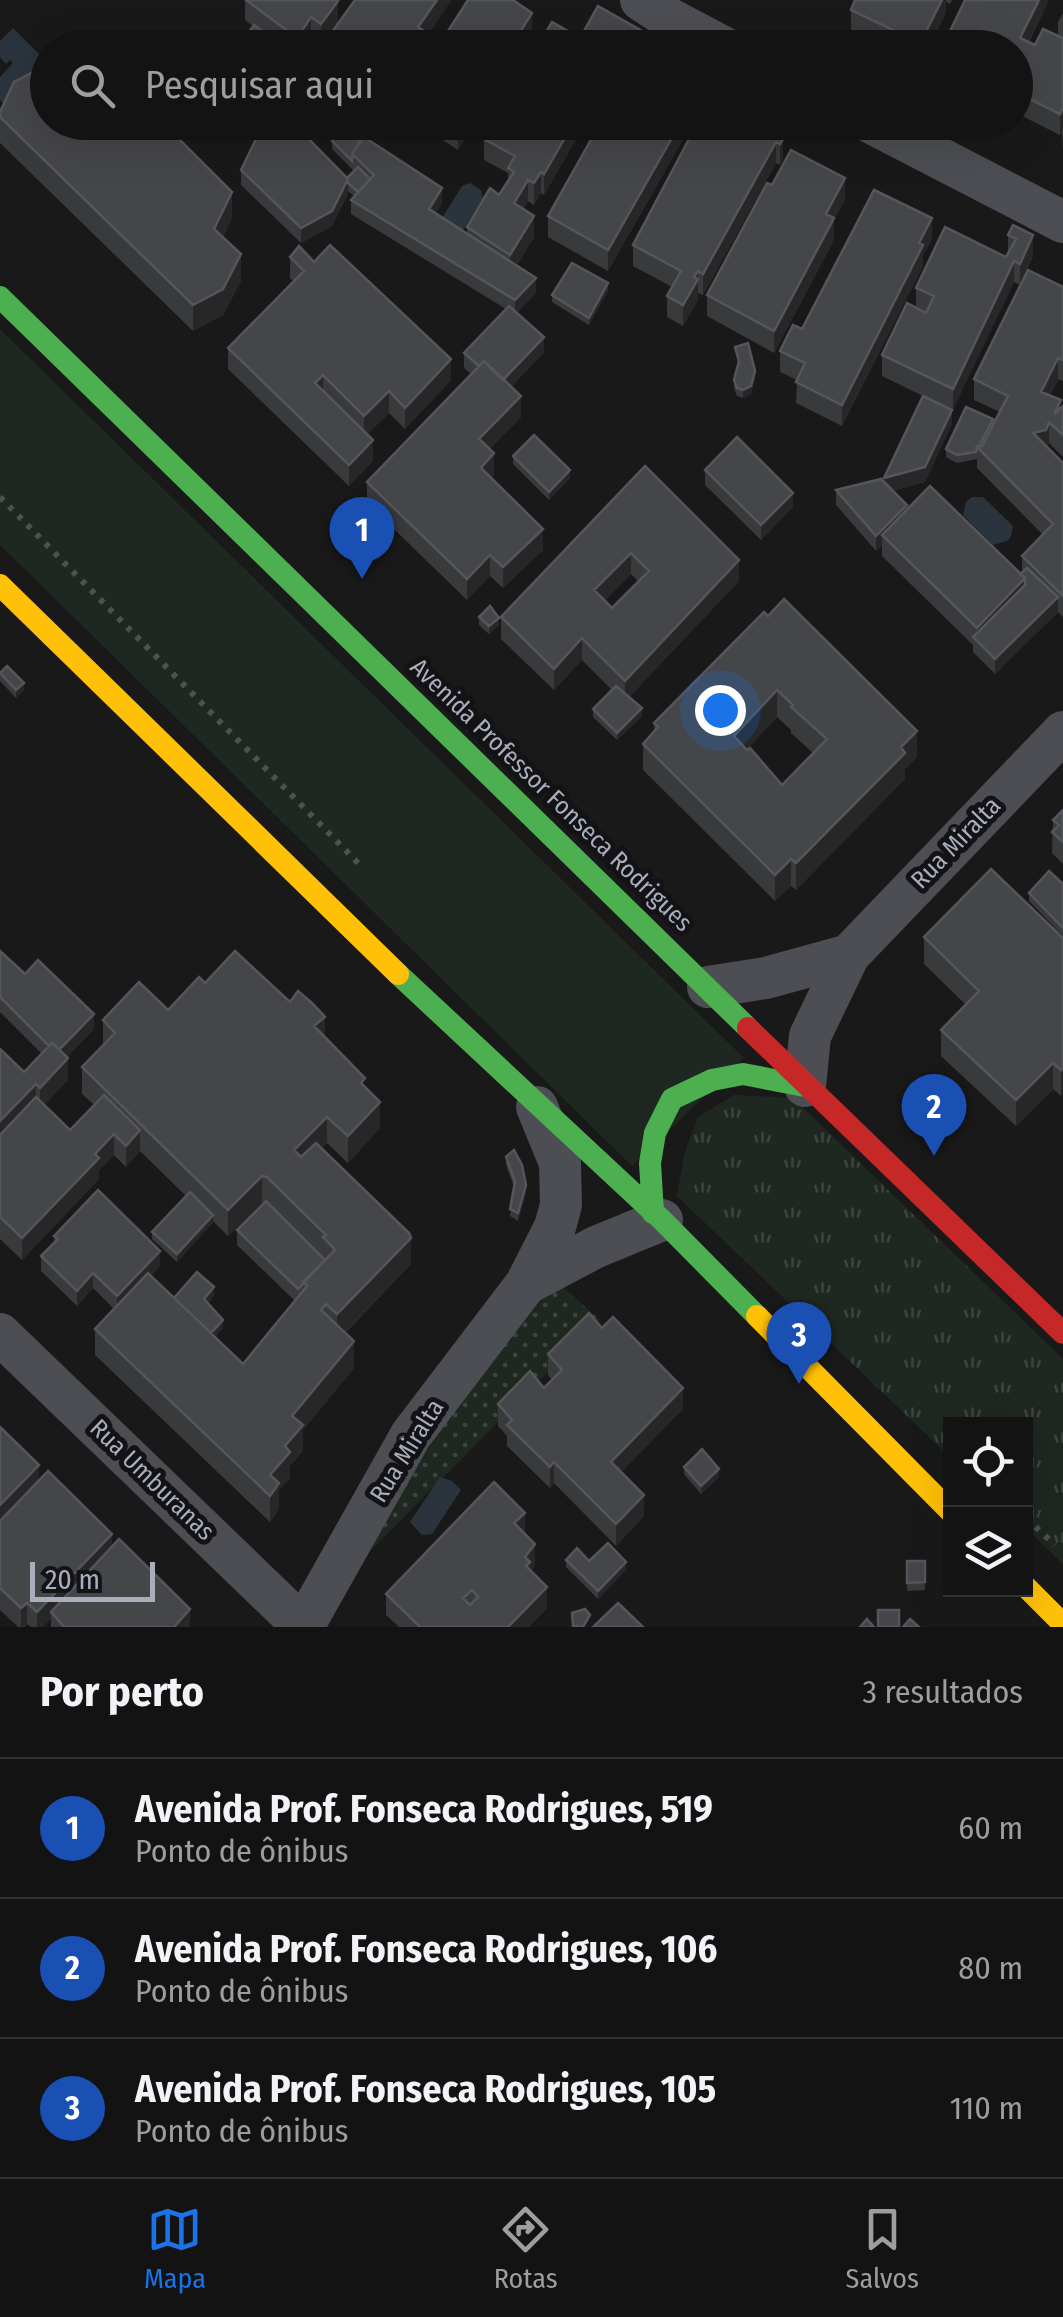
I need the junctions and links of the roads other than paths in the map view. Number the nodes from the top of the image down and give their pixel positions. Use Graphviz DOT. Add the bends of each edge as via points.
graph roads {
  1 [pos="642,0"];
  2 [pos="691,30"];
  3 [pos="905,140"];
  4 [pos="1063,222"];
  5 [pos="0,296"];
  6 [pos="0,585"];
  7 [pos="1063,732"];
  8 [pos="849,955"];
  9 [pos="708,988"];
  10 [pos="805,1086"];
  11 [pos="537,1108"];
  12 [pos="657,1217"];
  13 [pos="526,1284"];
  14 [pos="1063,1333"];
  15 [pos="0,1334"];
  16 [pos="946,1507"];
  17 [pos="1033,1593"];
  18 [pos="1063,1624"];
  19 [pos="303,1627"];
  1 -- 2 [label="street"];
  3 -- 4 [label="street"];
  5 -- 9 [label="highway, Avenida Professor Fonseca Rodrigues"];
  6 -- 11 [label="highway"];
  7 -- 8 [label="street, Rua Miralta"];
  8 -- 9 [label="street"];
  8 -- 10 [label="street, Rua Miralta" via="810,1036"];
  9 -- 10 [label="highway, Avenida Professor Fonseca Rodrigues"];
  10 -- 12 [label="highway" via="742,1074 672,1099 650,1162"];
  10 -- 14 [label="highway, Avenida Professor Fonseca Rodrigues"];
  11 -- 12 [label="highway"];
  11 -- 13 [label="street, Rua Miralta" via="560,1163 562,1186 555,1228"];
  12 -- 13 [label="street, Rua Miralta"];
  12 -- 16 [label="highway"];
  13 -- 19 [label="street, Rua Miralta" via="411,1435"];
  15 -- 19 [label="street, Rua Umburanas"];
  17 -- 18 [label="highway"];
}
